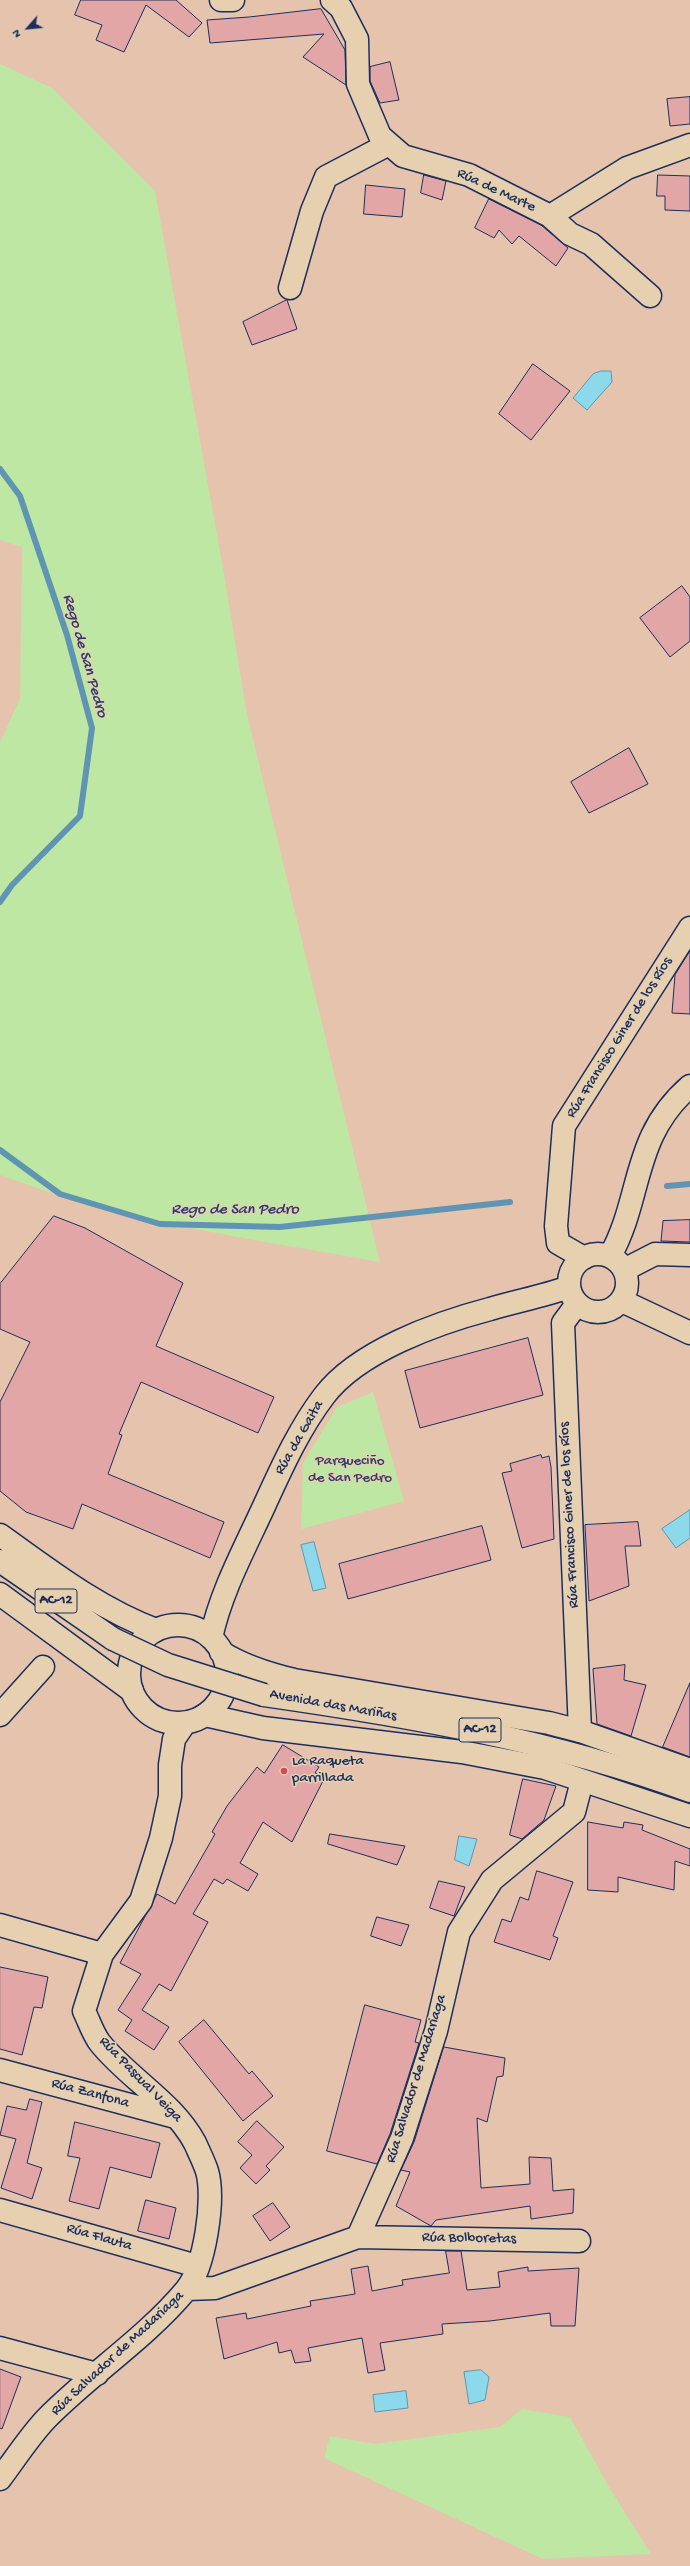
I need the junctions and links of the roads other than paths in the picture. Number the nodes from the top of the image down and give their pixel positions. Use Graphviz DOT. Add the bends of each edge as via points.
graph roads {
  1 [pos="221,0"];
  2 [pos="233,0"];
  3 [pos="336,4"];
  4 [pos="389,144"];
  5 [pos="690,145"];
  6 [pos="550,216"];
  7 [pos="290,288"];
  8 [pos="650,296"];
  9 [pos="690,928"];
  10 [pos="690,1086"];
  11 [pos="690,1255"];
  12 [pos="584,1258"];
  13 [pos="617,1263"];
  14 [pos="573,1296"];
  15 [pos="622,1301"];
  16 [pos="690,1334"];
  17 [pos="0,1535"];
  18 [pos="0,1561"];
  19 [pos="0,1594"];
  20 [pos="222,1596"];
  21 [pos="182,1625"];
  22 [pos="156,1630"];
  23 [pos="216,1645"];
  24 [pos="43,1667"];
  25 [pos="132,1691"];
  26 [pos="0,1715"];
  27 [pos="205,1715"];
  28 [pos="152,1716"];
  29 [pos="185,1723"];
  30 [pos="580,1731"];
  31 [pos="170,1765"];
  32 [pos="690,1770"];
  33 [pos="582,1781"];
  34 [pos="690,1791"];
  35 [pos="690,1816"];
  36 [pos="0,1925"];
  37 [pos="102,1954"];
  38 [pos="0,2070"];
  39 [pos="180,2119"];
  40 [pos="0,2210"];
  41 [pos="358,2237"];
  42 [pos="579,2241"];
  43 [pos="197,2266"];
  44 [pos="187,2289"];
  45 [pos="0,2348"];
  46 [pos="97,2374"];
  47 [pos="0,2479"];
  1 -- 2 [label="main road"];
  3 -- 4 [label="main road, Rúa de Marte" via="356,39 358,84 380,136"];
  4 -- 6 [label="main road, Rúa de Marte" via="403,156 469,175"];
  4 -- 7 [label="main road" via="326,177 312,211"];
  5 -- 6 [label="main road, Rúa de Marte" via="627,168"];
  6 -- 8 [label="main road" via="570,234 591,244"];
  9 -- 12 [label="main road, Rúa Francisco Giner de los Ríos" via="564,1126 556,1226 558,1242"];
  10 -- 13 [label="main road" via="656,1128 638,1170 619,1240"];
  11 -- 13 [label="main road" via="655,1254"];
  12 -- 13 [label="main road" via="601,1254"];
  12 -- 14 [label="main road" via="572,1270"];
  13 -- 15 [label="main road" via="627,1286"];
  14 -- 15 [label="main road" via="590,1311 605,1312"];
  14 -- 20 [label="main road, Rúa da Gaita" via="489,1309 441,1325 372,1356 344,1375 325,1394 306,1422"];
  14 -- 30 [label="main road, Rúa Francisco Giner de los Ríos" via="563,1324"];
  15 -- 16 [label="main road"];
  17 -- 22 [label="main road" via="66,1582 131,1621"];
  18 -- 34 [label="main road, Avenida das Mariñas / AC-12, bridge" via="113,1638 168,1665 264,1695 483,1731 528,1741 598,1760"];
  19 -- 25 [label="main road"];
  20 -- 21 [label="main road, Rúa da Gaita" via="196,1618"];
  20 -- 23 [label="main road, Rúa da Gaita"];
  21 -- 22 [label="main road"];
  21 -- 23 [label="main road" via="192,1627"];
  22 -- 25 [label="main road" via="144,1638 135,1649 129,1670"];
  23 -- 27 [label="main road" via="226,1665 226,1680 223,1693 216,1705"];
  23 -- 30 [label="main road" via="232,1659 294,1680 549,1723"];
  24 -- 26 [label="main road"];
  25 -- 28 [label="main road" via="140,1705"];
  27 -- 29 [label="main road"];
  27 -- 33 [label="main road" via="263,1728 462,1752 545,1768"];
  28 -- 29 [label="main road" via="162,1721"];
  28 -- 31 [label="main road, Rúa Pascual Veiga"];
  29 -- 31 [label="main road, Rúa Pascual Veiga" via="174,1739"];
  30 -- 32 [label="main road"];
  31 -- 37 [label="main road, Rúa Pascual Veiga" via="170,1796 161,1838 141,1901"];
  33 -- 35 [label="main road"];
  33 -- 41 [label="main road, Rúa Salvador de Madariaga" via="574,1812 492,1880 459,1932 436,2031 402,2138"];
  36 -- 37 [label="main road"];
  37 -- 39 [label="main road, Rúa Pascual Veiga" via="84,2011 100,2042 137,2081"];
  38 -- 39 [label="main road, Rúa Zanfona"];
  39 -- 43 [label="main road, Rúa Pascual Veiga" via="195,2143 207,2171 210,2198 208,2225"];
  40 -- 43 [label="main road, Rúa Flauta"];
  41 -- 42 [label="main road, Rúa Bolboretas"];
  41 -- 44 [label="main road, Rúa Salvador de Madariaga" via="215,2288"];
  43 -- 44 [label="main road, Rúa Pascual Veiga"];
  44 -- 46 [label="main road, Rúa Salvador de Madariaga"];
  45 -- 46 [label="main road"];
  46 -- 47 [label="main road, Rúa Salvador de Madariaga" via="46,2420"];
}
